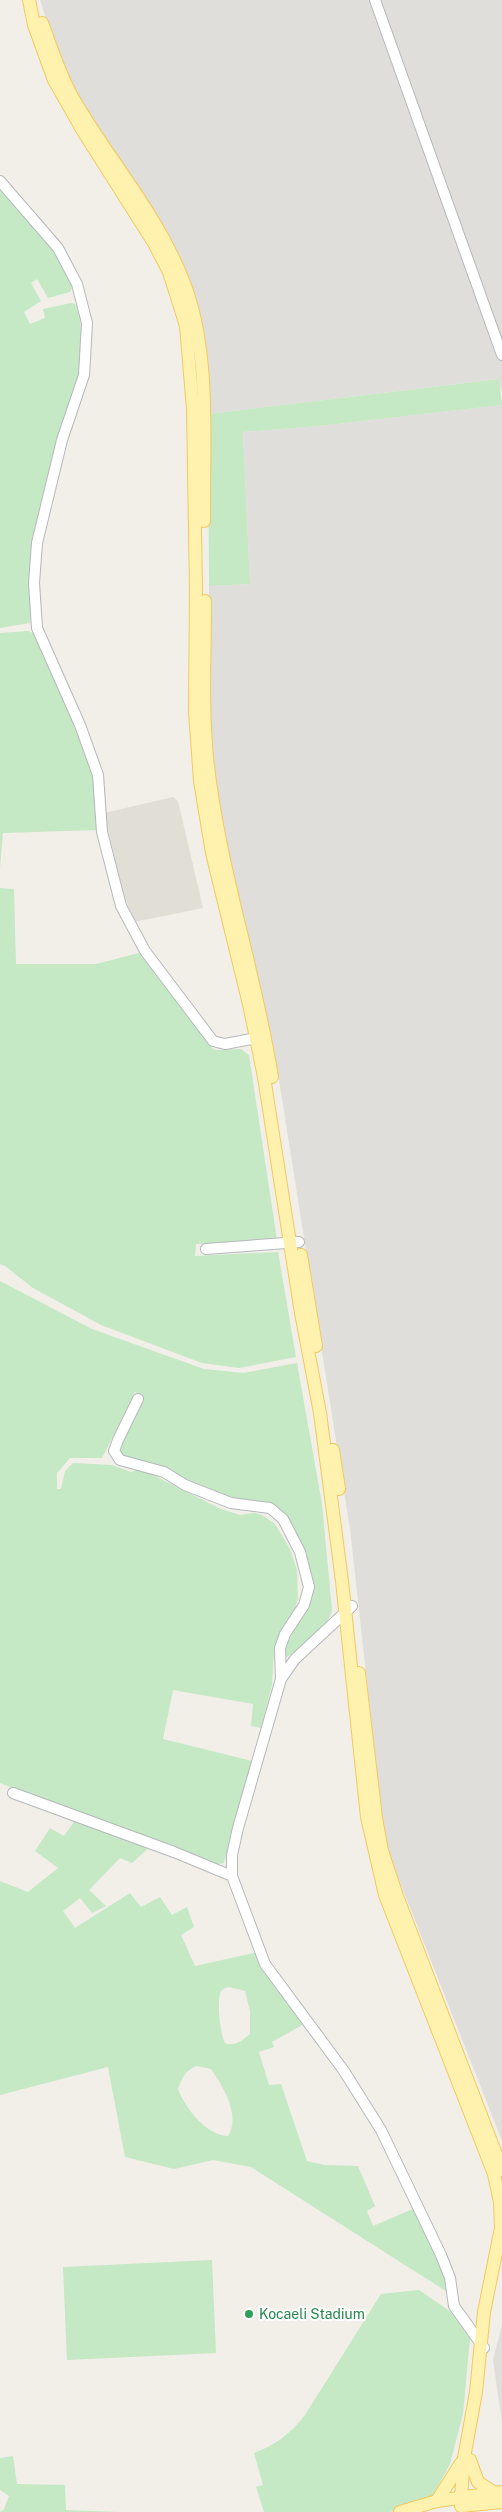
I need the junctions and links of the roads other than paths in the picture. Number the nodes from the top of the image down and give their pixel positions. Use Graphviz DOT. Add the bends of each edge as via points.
graph roads {
  1 [pos="29,0"];
  2 [pos="37,0"];
  3 [pos="375,0"];
  4 [pos="0,181"];
  5 [pos="502,355"];
  6 [pos="261,1037"];
  7 [pos="295,1243"];
  8 [pos="206,1249"];
  9 [pos="138,1399"];
  10 [pos="348,1609"];
  11 [pos="281,1679"];
  12 [pos="13,1793"];
  13 [pos="232,1876"];
  14 [pos="502,2170"];
  15 [pos="502,2260"];
  16 [pos="483,2347"];
  17 [pos="467,2459"];
  18 [pos="496,2500"];
  19 [pos="465,2502"];
  20 [pos="433,2508"];
  21 [pos="400,2512"];
  1 -- 6 [label="main road" via="34,25 54,80 154,243 179,300 186,326 193,409 196,747 212,853"];
  2 -- 6 [label="main road" via="42,23 74,100 162,236 183,278 196,322 203,414 208,757 222,847"];
  3 -- 5 [label="street"];
  4 -- 6 [label="street" via="58,248 77,284 87,324 84,375 62,440 37,543 34,583 37,628 98,775 102,832 121,906 145,951 213,1040 225,1044"];
  6 -- 7 [label="main road"];
  7 -- 8 [label="street"];
  7 -- 10 [label="main road"];
  9 -- 11 [label="street" via="114,1451 120,1460 164,1472 185,1485 232,1503 270,1508 283,1519 300,1552 309,1587 304,1605 280,1648"];
  10 -- 11 [label="street" via="295,1659"];
  10 -- 14 [label="main road" via="382,1850"];
  10 -- 16 [label="main road" via="367,1817 385,1895 494,2174 500,2202 501,2228"];
  11 -- 13 [label="street" via="238,1828"];
  12 -- 13 [label="street"];
  13 -- 16 [label="street" via="265,1964 344,2071 390,2147 441,2255 450,2278 454,2306"];
  15 -- 16 [label="main road"];
  16 -- 17 [label="main road"];
  17 -- 18 [label="main road" via="478,2482"];
  17 -- 19 [label="main road"];
  17 -- 20 [label="main road"];
  18 -- 19 [label="main road"];
  19 -- 20 [label="main road"];
  20 -- 21 [label="main road"];
}
